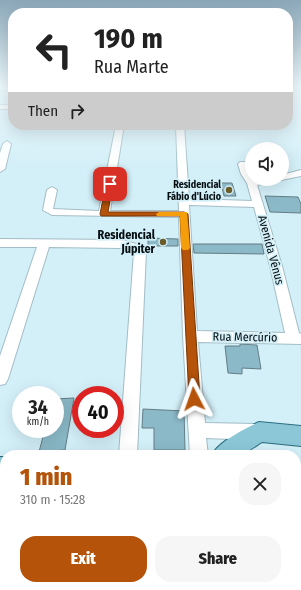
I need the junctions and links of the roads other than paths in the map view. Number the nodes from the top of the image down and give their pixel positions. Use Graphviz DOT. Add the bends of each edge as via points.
graph roads {
  1 [pos="119,130"];
  2 [pos="180,130"];
  3 [pos="7,144"];
  4 [pos="242,164"];
  5 [pos="0,168"];
  6 [pos="245,172"];
  7 [pos="301,173"];
  8 [pos="289,176"];
  9 [pos="253,186"];
  10 [pos="52,190"];
  11 [pos="258,204"];
  12 [pos="184,208"];
  13 [pos="104,214"];
  14 [pos="0,243"];
  15 [pos="44,243"];
  16 [pos="190,336"];
  17 [pos="297,339"];
  18 [pos="0,379"];
  19 [pos="197,430"];
  20 [pos="259,432"];
  21 [pos="301,436"];
  22 [pos="128,450"];
  23 [pos="199,450"];
  24 [pos="231,450"];
  1 -- 13 [label="street"];
  2 -- 12 [label="street"];
  3 -- 5 [label="street"];
  4 -- 6 [label="street, Avenida Vênus"];
  7 -- 8 [label="street"];
  9 -- 11 [label="street, Avenida Vênus"];
  10 -- 13 [label="street" via="48,210 60,213"];
  11 -- 12 [label="street"];
  11 -- 17 [label="street, Avenida Vênus"];
  12 -- 13 [label="street"];
  12 -- 16 [label="street"];
  14 -- 15 [label="street"];
  15 -- 18 [label="street"];
  15 -- 22 [label="street" via="122,244 140,251"];
  16 -- 17 [label="street, Rua Mercúrio"];
  16 -- 19 [label="street"];
  19 -- 20 [label="street"];
  19 -- 23 [label="street"];
  20 -- 21 [label="main road"];
  20 -- 24 [label="main road"];
}
